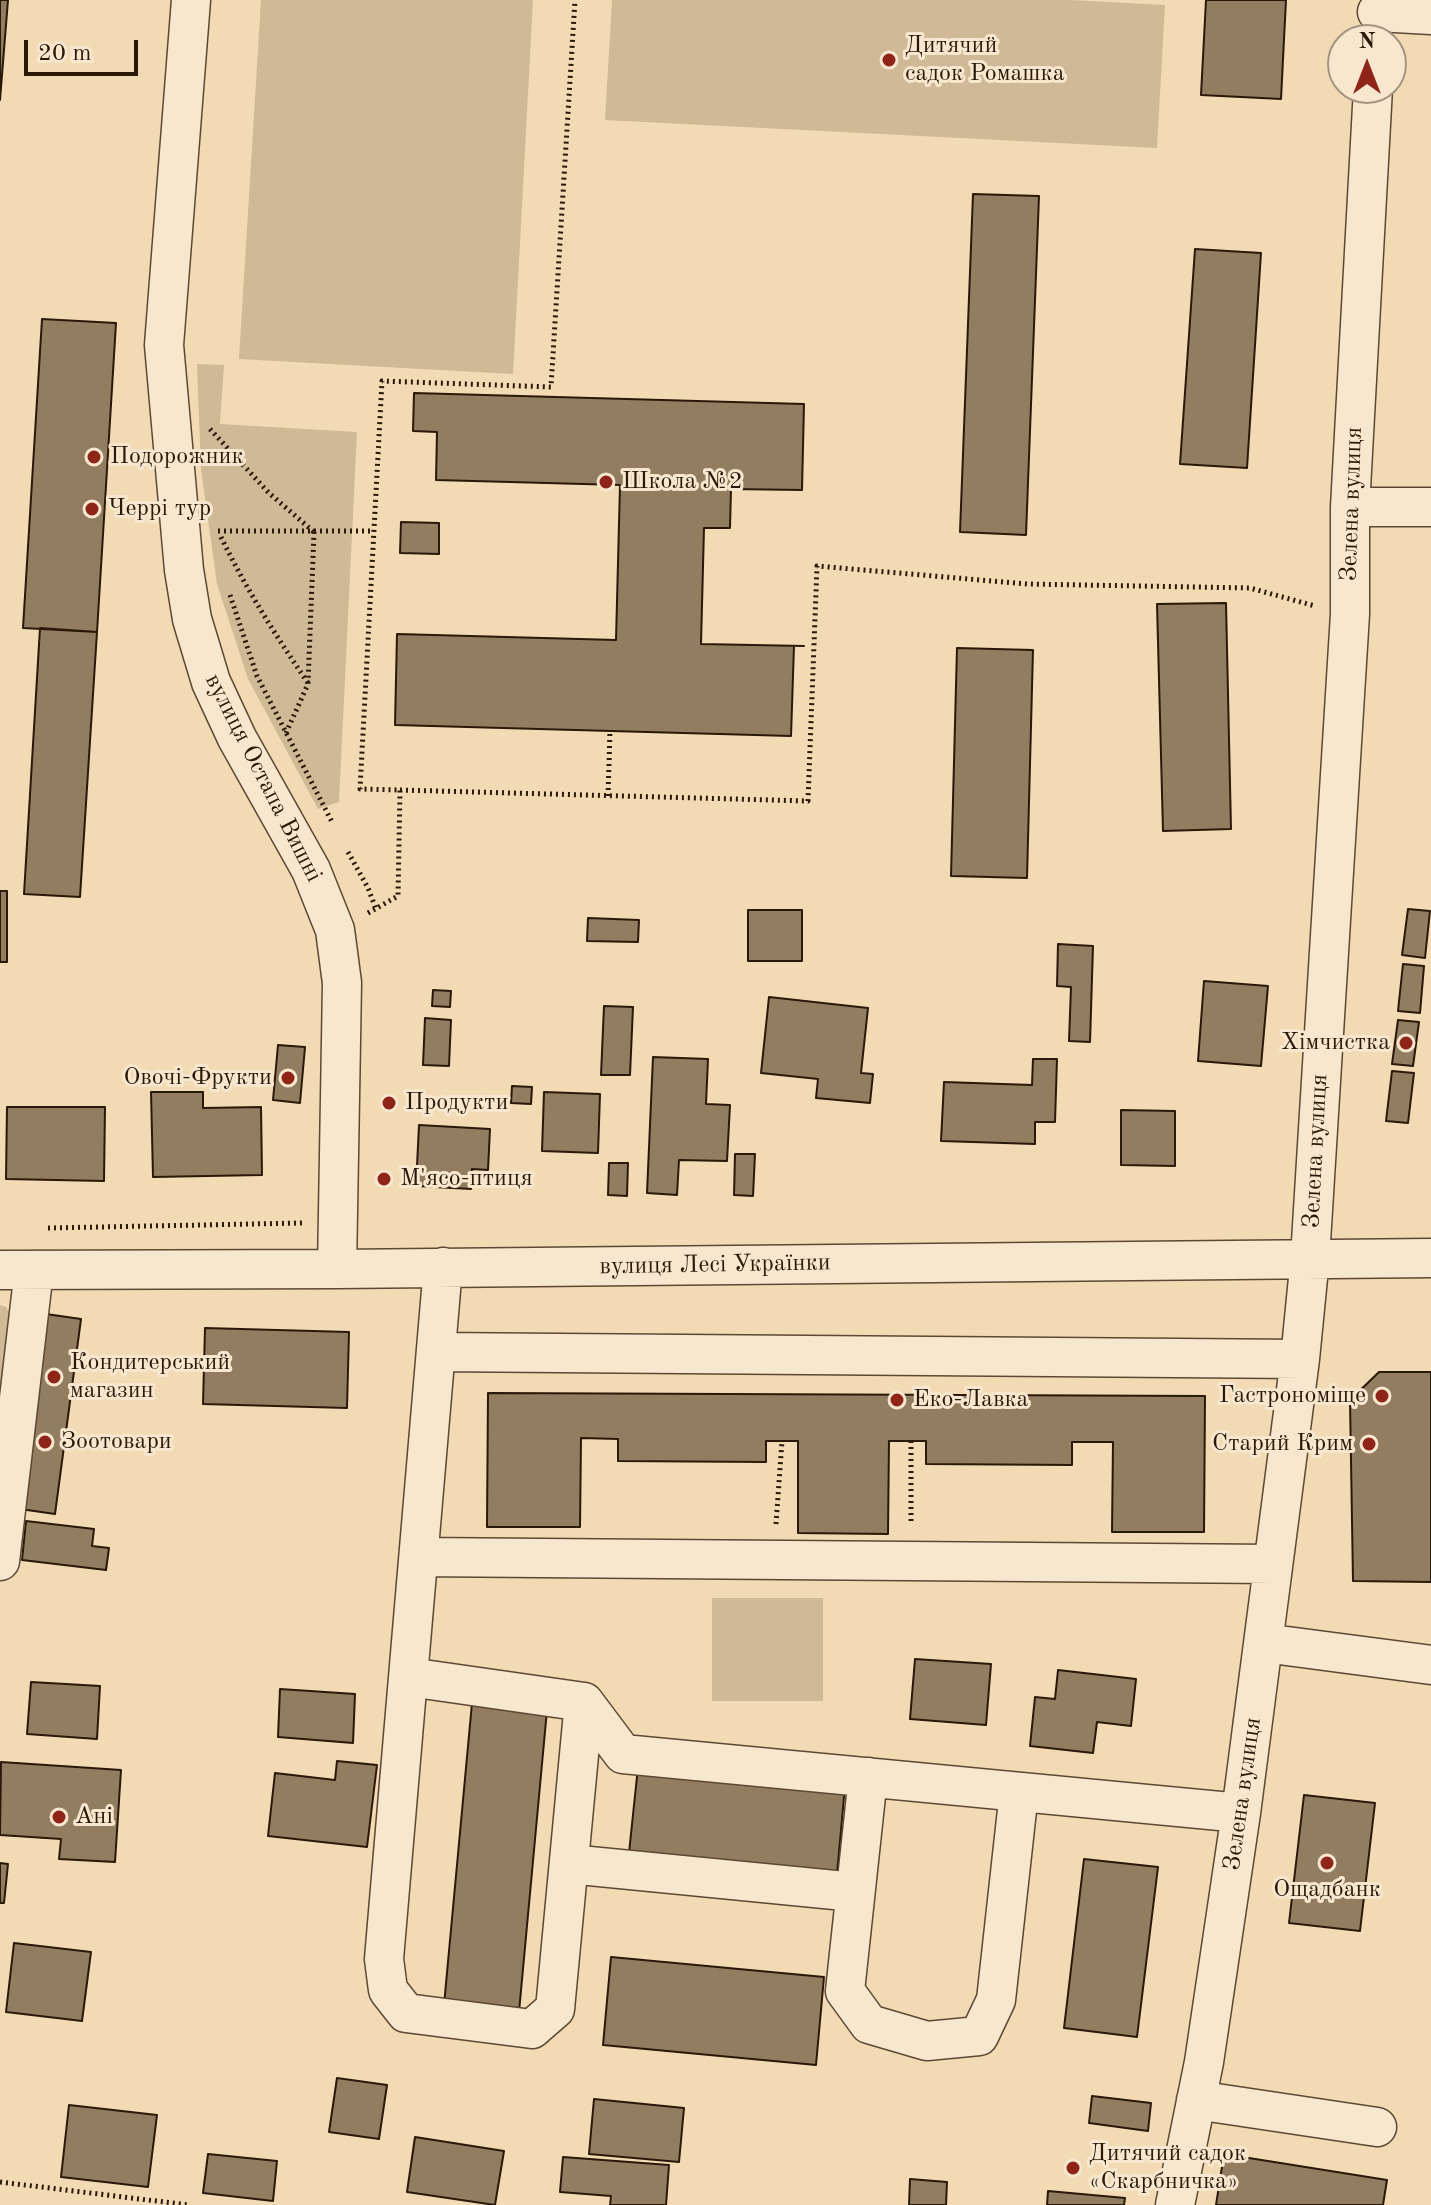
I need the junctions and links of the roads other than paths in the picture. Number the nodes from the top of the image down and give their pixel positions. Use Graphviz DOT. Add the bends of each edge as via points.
graph roads {
  1 [pos="191,0"];
  2 [pos="1431,15"];
  3 [pos="1377,17"];
  4 [pos="1372,104"];
  5 [pos="1350,507"];
  6 [pos="1431,507"];
  7 [pos="1310,1258"];
  8 [pos="1431,1258"];
  9 [pos="443,1267"];
  10 [pos="337,1269"];
  11 [pos="17,1270"];
  12 [pos="436,1352"];
  13 [pos="1300,1359"];
  14 [pos="419,1557"];
  15 [pos="0,1561"];
  16 [pos="1273,1564"];
  17 [pos="1264,1643"];
  18 [pos="1431,1665"];
  19 [pos="409,1677"];
  20 [pos="584,1702"];
  21 [pos="868,1777"];
  22 [pos="1019,1792"];
  23 [pos="1241,1813"];
  24 [pos="569,1864"];
  25 [pos="855,1892"];
  26 [pos="1196,2100"];
  27 [pos="1377,2127"];
  28 [pos="1175,2205"];
  1 -- 10 [label="street, вулиця Остапа Вишні" via="164,345 175,486 192,619 211,682 311,870 335,930 342,983"];
  2 -- 3 [label="street"];
  4 -- 5 [label="street, Зелена вулиця"];
  5 -- 6 [label="street"];
  5 -- 7 [label="street, Зелена вулиця" via="1350,614"];
  7 -- 8 [label="street, вулиця Лесі Українки"];
  7 -- 9 [label="street, вулиця Лесі Українки"];
  7 -- 13 [label="street, Зелена вулиця"];
  9 -- 10 [label="street, вулиця Лесі Українки"];
  9 -- 12 [label="street"];
  10 -- 11 [label="street, вулиця Лесі Українки"];
  11 -- 15 [label="street"];
  12 -- 13 [label="street"];
  12 -- 14 [label="street"];
  13 -- 16 [label="street, Зелена вулиця"];
  14 -- 16 [label="street"];
  14 -- 19 [label="street"];
  16 -- 17 [label="street, Зелена вулиця"];
  17 -- 18 [label="street"];
  17 -- 23 [label="street, Зелена вулиця"];
  19 -- 20 [label="street"];
  19 -- 24 [label="street" via="384,1959 388,1990 406,2013 532,2029 555,2009"];
  20 -- 21 [label="street" via="623,1754"];
  20 -- 24 [label="street"];
  21 -- 22 [label="street"];
  21 -- 25 [label="street"];
  22 -- 23 [label="street"];
  22 -- 25 [label="street" via="996,2000 979,2036 927,2041 869,2024 845,1991"];
  23 -- 26 [label="street, Зелена вулиця"];
  24 -- 25 [label="street"];
  26 -- 27 [label="street"];
  26 -- 28 [label="street, Зелена вулиця"];
}
